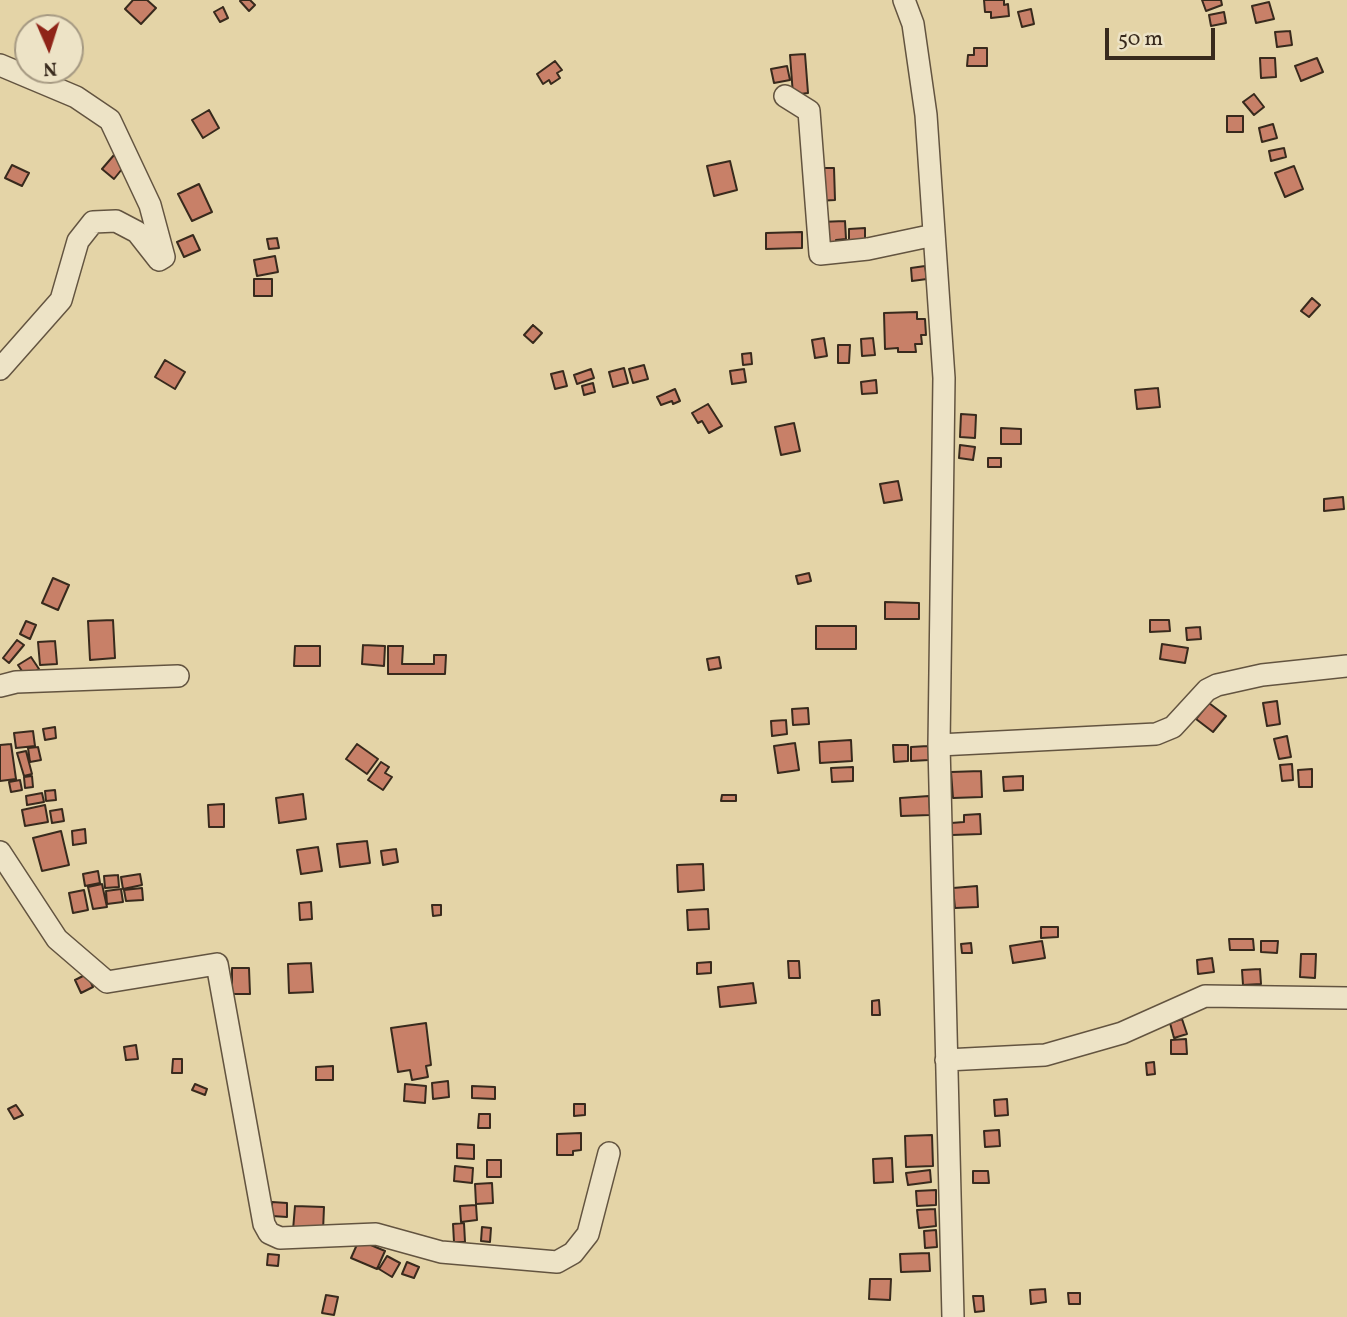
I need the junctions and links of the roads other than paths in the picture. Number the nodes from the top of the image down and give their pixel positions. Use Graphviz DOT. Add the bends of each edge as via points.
graph roads {
  1 [pos="904,0"];
  2 [pos="0,65"];
  3 [pos="785,96"];
  4 [pos="934,235"];
  5 [pos="0,369"];
  6 [pos="1347,666"];
  7 [pos="178,676"];
  8 [pos="0,686"];
  9 [pos="939,745"];
  10 [pos="0,852"];
  11 [pos="1347,998"];
  12 [pos="946,1060"];
  13 [pos="609,1153"];
  14 [pos="953,1317"];
  1 -- 4 [label="street" via="913,24 926,115"];
  2 -- 5 [label="street" via="76,97 110,120 150,205 164,257 159,260 138,232 116,221 93,222 78,241 61,300"];
  3 -- 4 [label="street" via="809,111 820,254"];
  4 -- 9 [label="street" via="944,378"];
  6 -- 9 [label="street" via="1217,685 1173,727 1156,734"];
  7 -- 8 [label="street"];
  9 -- 12 [label="street"];
  10 -- 13 [label="street" via="57,939 107,982 217,964 269,1233 280,1238 376,1234 441,1252 557,1262 573,1253 588,1234"];
  11 -- 12 [label="street" via="1205,996 1122,1033 1045,1055"];
  12 -- 14 [label="street"];
}
